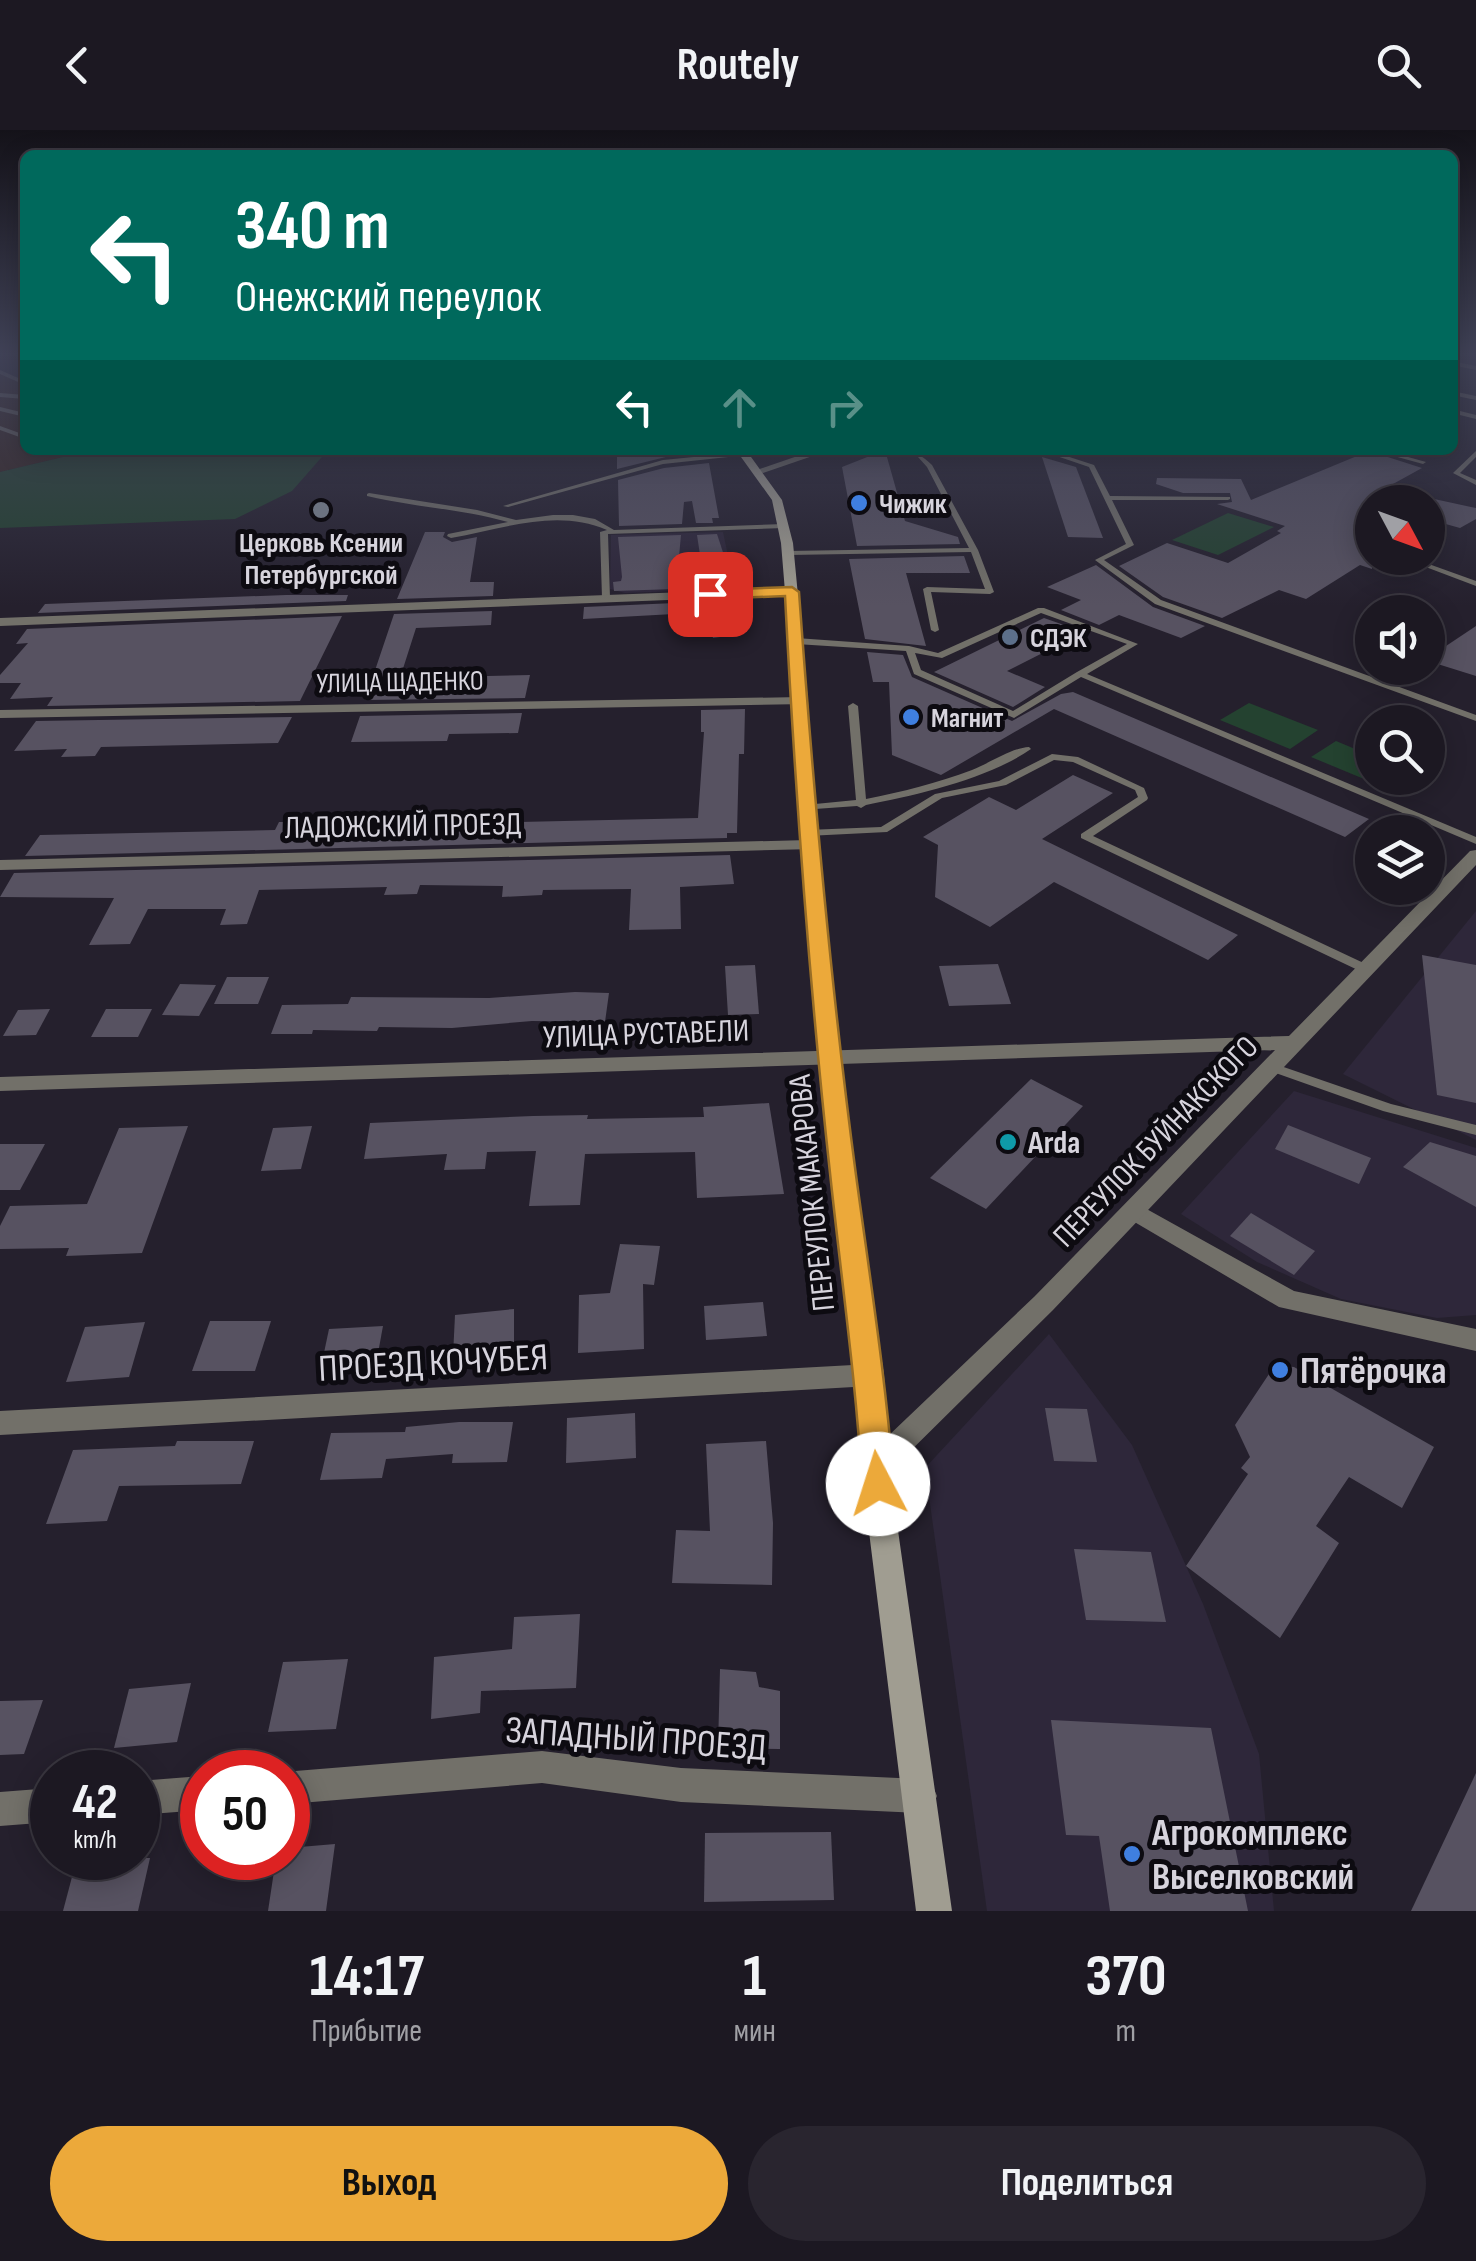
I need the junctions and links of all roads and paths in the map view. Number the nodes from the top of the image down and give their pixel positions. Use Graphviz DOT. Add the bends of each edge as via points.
graph roads {
  1 [pos="1476,452"];
  2 [pos="719,455"];
  3 [pos="746,455"];
  4 [pos="810,455"];
  5 [pos="916,455"];
  6 [pos="1058,455"];
  7 [pos="1395,455"];
  8 [pos="1422,462"];
  9 [pos="759,471"];
  10 [pos="1476,483"];
  11 [pos="369,494"];
  12 [pos="1108,498"];
  13 [pos="1228,498"];
  14 [pos="506,506"];
  15 [pos="513,521"];
  16 [pos="784,526"];
  17 [pos="611,529"];
  18 [pos="451,536"];
  19 [pos="974,550"];
  20 [pos="788,553"];
  21 [pos="1445,572"];
  22 [pos="1476,584"];
  23 [pos="792,592"];
  24 [pos="606,598"];
  25 [pos="0,622"];
  26 [pos="935,630"];
  27 [pos="796,641"];
  28 [pos="909,648"];
  29 [pos="1080,674"];
  30 [pos="801,701"];
  31 [pos="853,706"];
  32 [pos="0,714"];
  33 [pos="1476,718"];
  34 [pos="1026,749"];
  35 [pos="862,805"];
  36 [pos="805,808"];
  37 [pos="808,839"];
  38 [pos="1476,841"];
  39 [pos="1476,855"];
  40 [pos="0,865"];
  41 [pos="1366,969"];
  42 [pos="1295,1043"];
  43 [pos="833,1058"];
  44 [pos="1272,1066"];
  45 [pos="0,1084"];
  46 [pos="1476,1130"];
  47 [pos="1134,1211"];
  48 [pos="1476,1340"];
  49 [pos="870,1375"];
  50 [pos="0,1423"];
  51 [pos="875,1466"];
  52 [pos="310,1785"];
  53 [pos="920,1796"];
  54 [pos="30,1807"];
  55 [pos="0,1809"];
  56 [pos="934,1911"];
  1 -- 10 [label="lane" via="1456,473"];
  2 -- 14 [label="lane" via="662,462"];
  3 -- 9 [label="main road, ПЕРЕУЛОК МАКАРОВА"];
  4 -- 9 [label="street"];
  5 -- 19 [label="lane" via="930,466"];
  6 -- 12 [label="lane" via="1092,466"];
  7 -- 8 [label="lane"];
  9 -- 16 [label="main road, ПЕРЕУЛОК МАКАРОВА"];
  11 -- 15 [label="lane" via="412,506 488,510"];
  12 -- 13 [label="lane"];
  12 -- 33 [label="lane" via="1130,545 1100,560 1158,602"];
  15 -- 17 [label="lane" via="594,519"];
  15 -- 18 [label="lane"];
  16 -- 17 [label="lane"];
  16 -- 20 [label="main road, ПЕРЕУЛОК МАКАРОВА"];
  17 -- 24 [label="lane" via="604,532"];
  19 -- 20 [label="lane"];
  19 -- 26 [label="lane" via="990,592 927,589"];
  20 -- 23 [label="main road, ПЕРЕУЛОК МАКАРОВА"];
  21 -- 22 [label="lane"];
  23 -- 24 [label="street"];
  23 -- 27 [label="main road, ПЕРЕУЛОК МАКАРОВА"];
  24 -- 25 [label="street"];
  27 -- 28 [label="lane"];
  27 -- 30 [label="main road, ПЕРЕУЛОК МАКАРОВА"];
  28 -- 29 [label="lane" via="917,672 1014,715"];
  28 -- 29 [label="lane" via="940,656 1041,610 1134,644"];
  29 -- 38 [label="lane"];
  30 -- 32 [label="street, УЛИЦА ЩАДЕНКО"];
  30 -- 36 [label="main road, ПЕРЕУЛОК МАКАРОВА"];
  31 -- 35 [label="lane"];
  34 -- 35 [label="lane" via="978,774"];
  35 -- 36 [label="lane"];
  36 -- 37 [label="main road, ПЕРЕУЛОК МАКАРОВА"];
  37 -- 40 [label="street, ЛАДОЖСКИЙ ПРОЕЗД"];
  37 -- 41 [label="lane" via="883,830 939,796 1002,784 1052,758 1075,759 1139,788 1143,798 1085,836"];
  37 -- 43 [label="main road, ПЕРЕУЛОК МАКАРОВА"];
  39 -- 41 [label="street, ПЕРЕУЛОК БУЙНАКСКОГО"];
  41 -- 42 [label="street, ПЕРЕУЛОК БУЙНАКСКОГО"];
  42 -- 43 [label="street, УЛИЦА РУСТАВЕЛИ"];
  42 -- 44 [label="street, ПЕРЕУЛОК БУЙНАКСКОГО"];
  43 -- 45 [label="street, УЛИЦА РУСТАВЕЛИ"];
  43 -- 49 [label="main road, ПЕРЕУЛОК МАКАРОВА"];
  44 -- 46 [label="lane" via="1388,1108"];
  44 -- 47 [label="street, ПЕРЕУЛОК БУЙНАКСКОГО"];
  47 -- 48 [label="street" via="1288,1300"];
  47 -- 51 [label="street, ПЕРЕУЛОК БУЙНАКСКОГО"];
  49 -- 50 [label="street, ПРОЕЗД КОЧУБЕЯ"];
  49 -- 51 [label="main road, ПЕРЕУЛОК МАКАРОВА"];
  51 -- 53 [label="main road, ПЕРЕУЛОК МАКАРОВА"];
  52 -- 53 [label="street, ЗАПАДНЫЙ ПРОЕЗД" via="542,1767 682,1785"];
  53 -- 56 [label="main road, ПЕРЕУЛОК МАКАРОВА"];
  54 -- 55 [label="street"];
}
